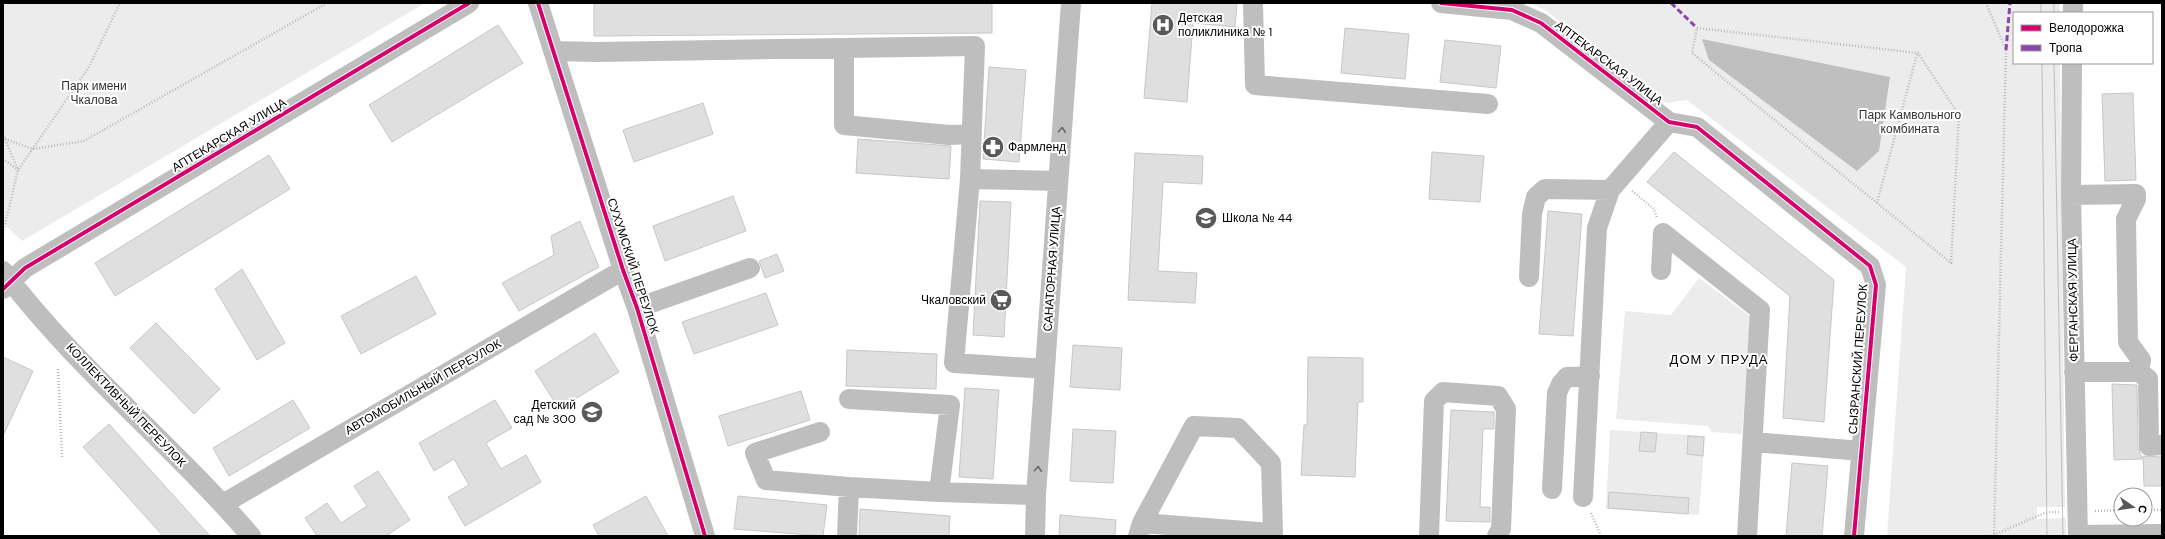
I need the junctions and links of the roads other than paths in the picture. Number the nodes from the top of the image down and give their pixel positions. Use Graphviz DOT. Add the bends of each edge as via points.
graph roads {
  1 [pos="469,3"];
  2 [pos="538,3"];
  3 [pos="1071,3"];
  4 [pos="1253,3"];
  5 [pos="1441,3"];
  6 [pos="844,48"];
  7 [pos="554,51"];
  8 [pos="2072,64"];
  9 [pos="1488,104"];
  10 [pos="1670,122"];
  11 [pos="972,134"];
  12 [pos="970,179"];
  13 [pos="1058,181"];
  14 [pos="1615,185"];
  15 [pos="2071,195"];
  16 [pos="750,268"];
  17 [pos="623,270"];
  18 [pos="1661,270"];
  19 [pos="1529,277"];
  20 [pos="5,280"];
  21 [pos="637,308"];
  22 [pos="1045,369"];
  23 [pos="2074,372"];
  24 [pos="2139,372"];
  25 [pos="1590,376"];
  26 [pos="849,399"];
  27 [pos="820,432"];
  28 [pos="1754,442"];
  29 [pos="2162,446"];
  30 [pos="1861,451"];
  31 [pos="849,487"];
  32 [pos="1552,489"];
  33 [pos="939,492"];
  34 [pos="1036,495"];
  35 [pos="1583,497"];
  36 [pos="223,504"];
  37 [pos="1140,529"];
  38 [pos="1273,534"];
  39 [pos="2162,534"];
  40 [pos="2078,535"];
  41 [pos="251,536"];
  42 [pos="705,536"];
  43 [pos="847,536"];
  44 [pos="1035,536"];
  45 [pos="1429,536"];
  46 [pos="1497,536"];
  47 [pos="1747,536"];
  48 [pos="1854,536"];
  1 -- 20 [label="street, АПТЕКАРСКАЯ УЛИЦА"];
  2 -- 7 [label="street, СУХУМСКИЙ ПЕРЕУЛОК"];
  13 -- 3 [label="street, САНАТОРНАЯ УЛИЦА, one-way"];
  4 -- 9 [label="street" via="1255,85"];
  5 -- 10 [label="street, АПТЕКАРСКАЯ УЛИЦА" via="1512,10 1540,23"];
  6 -- 7 [label="street"];
  6 -- 11 [label="street" via="844,125 950,135"];
  6 -- 11 [label="street" via="975,46"];
  7 -- 17 [label="street, СУХУМСКИЙ ПЕРЕУЛОК"];
  8 -- 15 [label="street, ФЕРГАНСКАЯ УЛИЦА"];
  10 -- 14 [label="street"];
  10 -- 30 [label="street, СЫЗРАНСКИЙ ПЕРЕУЛОК" via="1697,127 1870,266 1876,285"];
  11 -- 12 [label="street"];
  12 -- 13 [label="street"];
  12 -- 22 [label="street" via="954,364"];
  13 -- 22 [label="street, САНАТОРНАЯ УЛИЦА"];
  14 -- 19 [label="street" via="1545,189 1536,197 1532,214"];
  14 -- 25 [label="street" via="1597,228"];
  15 -- 23 [label="street, ФЕРГАНСКАЯ УЛИЦА"];
  15 -- 24 [label="street" via="2136,194 2136,200 2126,219 2128,342 2141,360"];
  16 -- 21 [label="street"];
  17 -- 21 [label="street, СУХУМСКИЙ ПЕРЕУЛОК"];
  17 -- 36 [label="street, АВТОМОБИЛЬНЫЙ ПЕРЕУЛОК"];
  18 -- 28 [label="street" via="1663,233 1760,310"];
  20 -- 36 [label="street, КОЛЛЕКТИВНЫЙ ПЕРЕУЛОК"];
  21 -- 42 [label="street, СУХУМСКИЙ ПЕРЕУЛОК"];
  34 -- 22 [label="street, САНАТОРНАЯ УЛИЦА, one-way"];
  23 -- 24 [label="street"];
  23 -- 40 [label="street, ФЕРГАНСКАЯ УЛИЦА"];
  24 -- 29 [label="street" via="2148,379 2149,446"];
  25 -- 32 [label="street" via="1567,377 1560,384 1557,393"];
  25 -- 35 [label="street"];
  26 -- 33 [label="street" via="950,405"];
  27 -- 31 [label="street" via="755,453 766,480"];
  28 -- 30 [label="street"];
  28 -- 47 [label="street"];
  30 -- 48 [label="street, СЫЗРАНСКИЙ ПЕРЕУЛОК"];
  31 -- 33 [label="street"];
  31 -- 43 [label="street"];
  33 -- 34 [label="street"];
  34 -- 44 [label="street, САНАТОРНАЯ УЛИЦА"];
  36 -- 41 [label="street, КОЛЛЕКТИВНЫЙ ПЕРЕУЛОК"];
  37 -- 38 [label="street"];
  37 -- 38 [label="street" via="1194,426 1238,428 1271,463"];
  39 -- 40 [label="street"];
  45 -- 46 [label="street" via="1434,401 1443,392 1498,396 1506,409 1502,528"];
}
